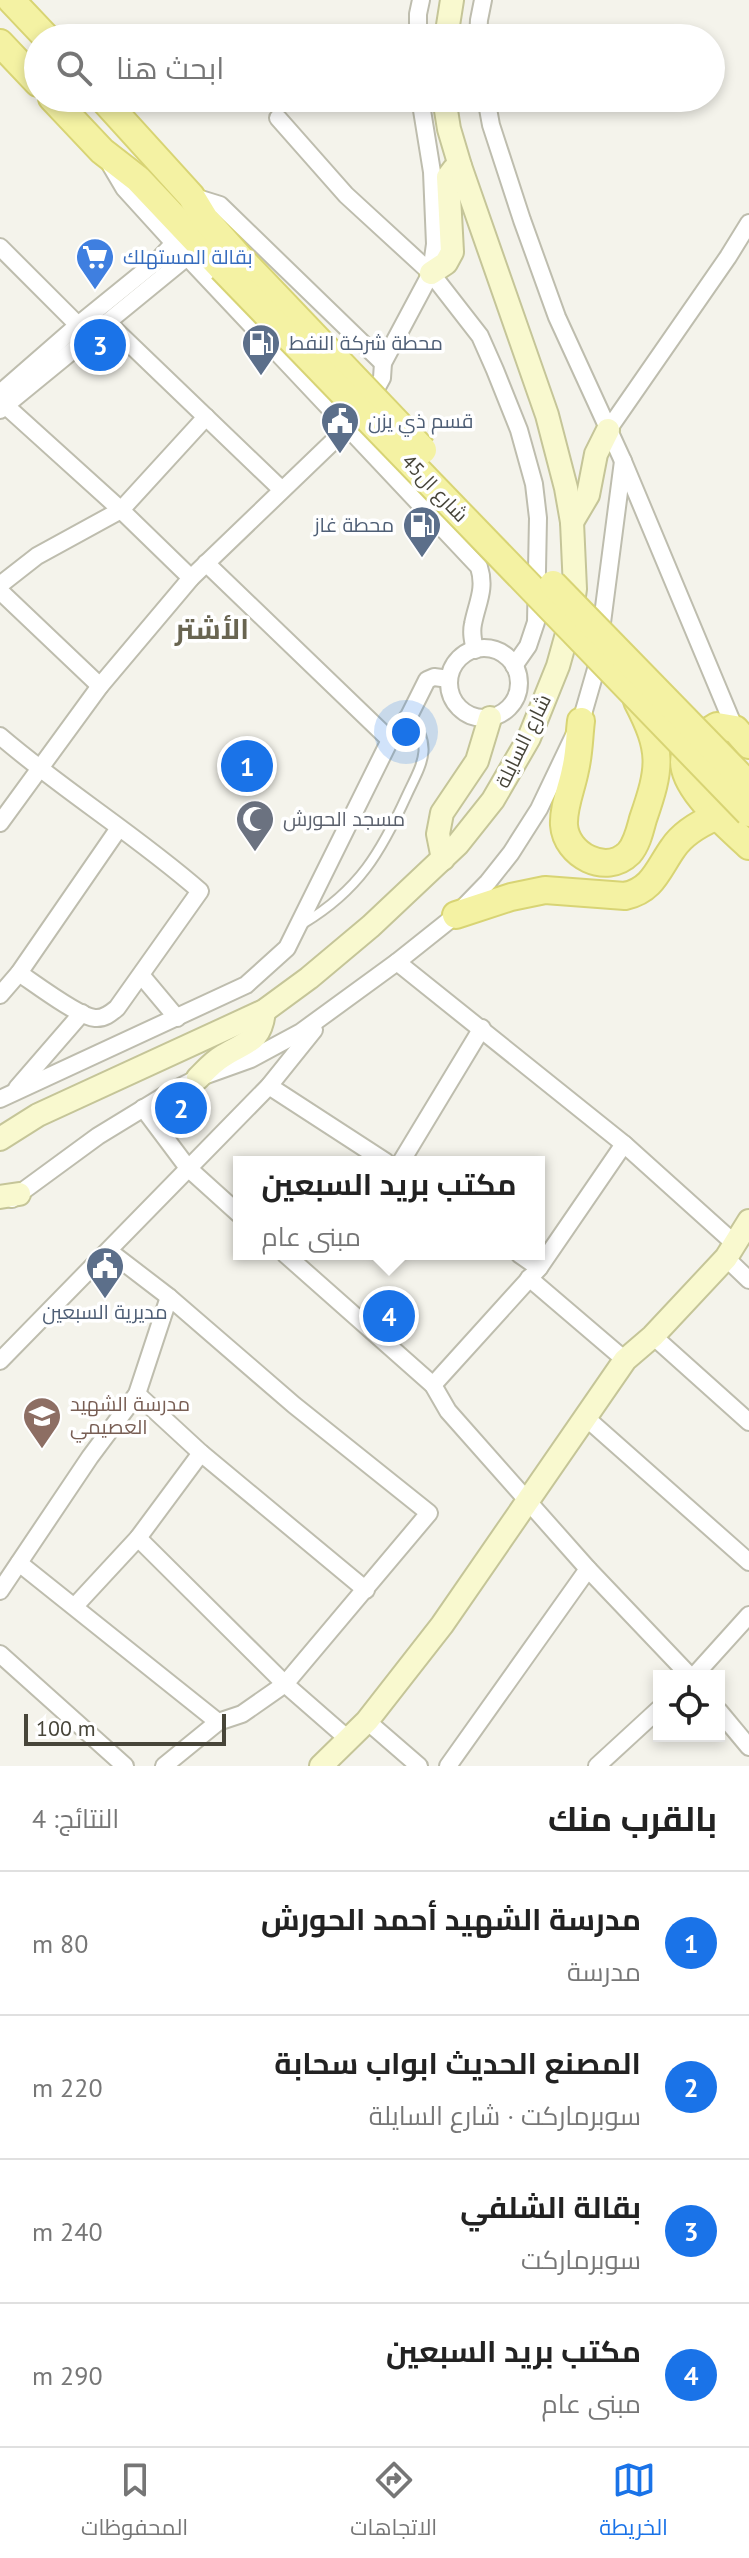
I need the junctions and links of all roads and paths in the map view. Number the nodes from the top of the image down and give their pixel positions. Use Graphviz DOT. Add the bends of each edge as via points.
graph roads {
  1 [pos="421,0"];
  2 [pos="452,0"];
  3 [pos="483,0"];
  4 [pos="24,6"];
  5 [pos="37,24"];
  6 [pos="418,24"];
  7 [pos="448,24"];
  8 [pos="479,24"];
  9 [pos="0,43"];
  10 [pos="24,68"];
  11 [pos="65,112"];
  12 [pos="115,112"];
  13 [pos="422,112"];
  14 [pos="446,112"];
  15 [pos="489,112"];
  16 [pos="278,118"];
  17 [pos="102,151"];
  18 [pos="460,166"];
  19 [pos="191,196"];
  20 [pos="749,223"];
  21 [pos="174,243"];
  22 [pos="0,247"];
  23 [pos="187,257"];
  24 [pos="230,262"];
  25 [pos="431,273"];
  26 [pos="107,322"];
  27 [pos="78,325"];
  28 [pos="383,363"];
  29 [pos="2,403"];
  30 [pos="206,417"];
  31 [pos="346,429"];
  32 [pos="608,430"];
  33 [pos="623,461"];
  34 [pos="282,490"];
  35 [pos="121,510"];
  36 [pos="572,522"];
  37 [pos="206,563"];
  38 [pos="191,578"];
  39 [pos="0,585"];
  40 [pos="0,591"];
  41 [pos="475,650"];
  42 [pos="514,666"];
  43 [pos="449,679"];
  44 [pos="100,686"];
  45 [pos="632,691"];
  46 [pos="409,716"];
  47 [pos="490,718"];
  48 [pos="581,721"];
  49 [pos="0,736"];
  50 [pos="742,737"];
  51 [pos="390,740"];
  52 [pos="38,769"];
  53 [pos="749,785"];
  54 [pos="736,818"];
  55 [pos="0,823"];
  56 [pos="119,828"];
  57 [pos="749,846"];
  58 [pos="443,859"];
  59 [pos="456,915"];
  60 [pos="299,926"];
  61 [pos="397,962"];
  62 [pos="19,973"];
  63 [pos="141,975"];
  64 [pos="0,995"];
  65 [pos="264,1011"];
  66 [pos="82,1013"];
  67 [pos="324,1016"];
  68 [pos="177,1018"];
  69 [pos="482,1028"];
  70 [pos="198,1078"];
  71 [pos="269,1086"];
  72 [pos="6,1096"];
  73 [pos="143,1108"];
  74 [pos="4,1134"];
  75 [pos="624,1144"];
  76 [pos="377,1156"];
  77 [pos="405,1156"];
  78 [pos="188,1168"];
  79 [pos="6,1199"];
  80 [pos="233,1209"];
  81 [pos="749,1221"];
  82 [pos="730,1250"];
  83 [pos="109,1251"];
  84 [pos="545,1257"];
  85 [pos="292,1260"];
  86 [pos="524,1260"];
  87 [pos="543,1260"];
  88 [pos="534,1273"];
  89 [pos="749,1280"];
  90 [pos="169,1297"];
  91 [pos="653,1336"];
  92 [pos="625,1360"];
  93 [pos="0,1361"];
  94 [pos="433,1385"];
  95 [pos="137,1394"];
  96 [pos="584,1416"];
  97 [pos="749,1422"];
  98 [pos="201,1453"];
  99 [pos="528,1499"];
  100 [pos="138,1538"];
  101 [pos="749,1562"];
  102 [pos="19,1563"];
  103 [pos="588,1569"];
  104 [pos="366,1590"];
  105 [pos="0,1591"];
  106 [pos="75,1606"];
  107 [pos="749,1615"];
  108 [pos="0,1654"];
  109 [pos="686,1670"];
  110 [pos="698,1670"];
  111 [pos="285,1684"];
  112 [pos="653,1715"];
  113 [pos="725,1718"];
  114 [pos="367,1721"];
  115 [pos="218,1722"];
  116 [pos="348,1739"];
  117 [pos="749,1747"];
  118 [pos="125,1766"];
  119 [pos="164,1766"];
  120 [pos="321,1766"];
  121 [pos="419,1766"];
  122 [pos="448,1766"];
  123 [pos="597,1766"];
  1 -- 6 [label="street"];
  2 -- 7 [label="main road"];
  3 -- 8 [label="street"];
  4 -- 5 [label="main road"];
  9 -- 10 [label="main road"];
  11 -- 17 [label="main road, شارع ال45"];
  12 -- 19 [label="main road, شارع ال45"];
  13 -- 25 [label="street" via="432,172"];
  14 -- 18 [label="main road, شارع السايلة"];
  15 -- 32 [label="street" via="540,272"];
  16 -- 25 [label="street" via="346,195"];
  17 -- 21 [label="street" via="124,188"];
  17 -- 24 [label="main road, شارع ال45"];
  18 -- 25 [label="main road" via="448,177 452,252"];
  18 -- 36 [label="main road, شارع السايلة" via="547,415"];
  19 -- 24 [label="main road, شارع ال45"];
  19 -- 28 [label="street" via="220,205"];
  20 -- 32 [label="street"];
  21 -- 23 [label="street"];
  21 -- 27 [label="street"];
  22 -- 27 [label="street"];
  23 -- 26 [label="street"];
  23 -- 31 [label="street"];
  24 -- 45 [label="main road, شارع ال45, bridge"];
  24 -- 53 [label="main road, شارع ال45, bridge"];
  25 -- 28 [label="street"];
  25 -- 42 [label="street" via="480,336 519,430 534,484 536,622"];
  26 -- 29 [label="street"];
  26 -- 30 [label="street"];
  27 -- 29 [label="street"];
  28 -- 31 [label="street" via="382,378 370,400"];
  29 -- 35 [label="street"];
  30 -- 34 [label="street"];
  30 -- 35 [label="street"];
  31 -- 34 [label="street"];
  31 -- 41 [label="street" via="479,567 483,579 473,623"];
  32 -- 33 [label="street"];
  32 -- 36 [label="main road" via="596,454 588,495"];
  33 -- 48 [label="street" via="596,669"];
  33 -- 50 [label="street"];
  34 -- 37 [label="street"];
  35 -- 38 [label="street"];
  35 -- 39 [label="street" via="37,556"];
  36 -- 58 [label="main road, شارع السايلة" via="575,589 558,666 517,761 493,800"];
  37 -- 38 [label="street"];
  37 -- 51 [label="street"];
  38 -- 44 [label="street"];
  40 -- 44 [label="street"];
  41 -- 42 [label="street" via="493,650"];
  41 -- 43 [label="street" via="458,661"];
  42 -- 47 [label="street" via="519,684 513,702"];
  43 -- 46 [label="street" via="427,680"];
  43 -- 47 [label="street" via="460,709"];
  44 -- 52 [label="street"];
  45 -- 48 [label="main road, bridge" via="655,740 657,771 634,845 612,861 584,857 566,836"];
  45 -- 54 [label="main road, شارع ال45, bridge"];
  46 -- 51 [label="street"];
  46 -- 60 [label="lane" via="422,736 423,758 379,853 360,876"];
  47 -- 58 [label="main road" via="482,752 442,813 438,834"];
  48 -- 59 [label="street" via="539,809 511,853"];
  49 -- 52 [label="street"];
  50 -- 54 [label="main road" via="717,726 685,753 683,769 691,786"];
  51 -- 60 [label="street"];
  52 -- 55 [label="street"];
  52 -- 56 [label="street"];
  54 -- 57 [label="main road"];
  54 -- 59 [label="main road" via="715,817 682,837 654,879 634,894 545,890"];
  56 -- 62 [label="street"];
  56 -- 63 [label="street" via="200,891"];
  58 -- 65 [label="main road, شارع السايلة" via="371,926"];
  59 -- 61 [label="street"];
  60 -- 68 [label="street" via="287,948 246,985"];
  61 -- 67 [label="street"];
  61 -- 69 [label="street"];
  62 -- 64 [label="street"];
  62 -- 66 [label="street"];
  63 -- 66 [label="street" via="108,1015"];
  63 -- 68 [label="street"];
  65 -- 70 [label="main road" via="254,1039"];
  65 -- 74 [label="main road, شارع السايلة"];
  66 -- 72 [label="street"];
  67 -- 70 [label="street" via="251,1059"];
  67 -- 71 [label="street"];
  68 -- 72 [label="street"];
  69 -- 75 [label="street"];
  69 -- 77 [label="street"];
  70 -- 73 [label="street"];
  71 -- 76 [label="street"];
  71 -- 78 [label="street"];
  73 -- 78 [label="street"];
  73 -- 79 [label="street"];
  75 -- 82 [label="street"];
  75 -- 84 [label="street"];
  78 -- 80 [label="street"];
  78 -- 83 [label="street"];
  81 -- 82 [label="main road"];
  82 -- 89 [label="street"];
  82 -- 91 [label="main road"];
  83 -- 90 [label="street"];
  83 -- 93 [label="street"];
  85 -- 94 [label="street"];
  86 -- 88 [label="street"];
  87 -- 88 [label="street"];
  88 -- 92 [label="street"];
  88 -- 94 [label="street"];
  90 -- 95 [label="street"];
  90 -- 104 [label="street" via="429,1513"];
  91 -- 92 [label="main road"];
  91 -- 97 [label="street"];
  92 -- 96 [label="main road"];
  94 -- 99 [label="street" via="448,1411"];
  95 -- 98 [label="street"];
  95 -- 102 [label="street"];
  96 -- 99 [label="main road"];
  96 -- 101 [label="street"];
  98 -- 100 [label="street"];
  98 -- 104 [label="street"];
  99 -- 103 [label="street"];
  99 -- 114 [label="main road" via="442,1625"];
  100 -- 106 [label="street"];
  100 -- 111 [label="street"];
  102 -- 105 [label="street"];
  102 -- 106 [label="street"];
  103 -- 109 [label="street"];
  103 -- 122 [label="street"];
  104 -- 111 [label="street"];
  106 -- 115 [label="street"];
  107 -- 110 [label="street"];
  108 -- 118 [label="street"];
  111 -- 115 [label="street" via="242,1714"];
  111 -- 116 [label="street"];
  112 -- 123 [label="street"];
  113 -- 117 [label="street"];
  114 -- 116 [label="main road"];
  114 -- 121 [label="street"];
  115 -- 119 [label="street"];
  116 -- 120 [label="main road"];
}
